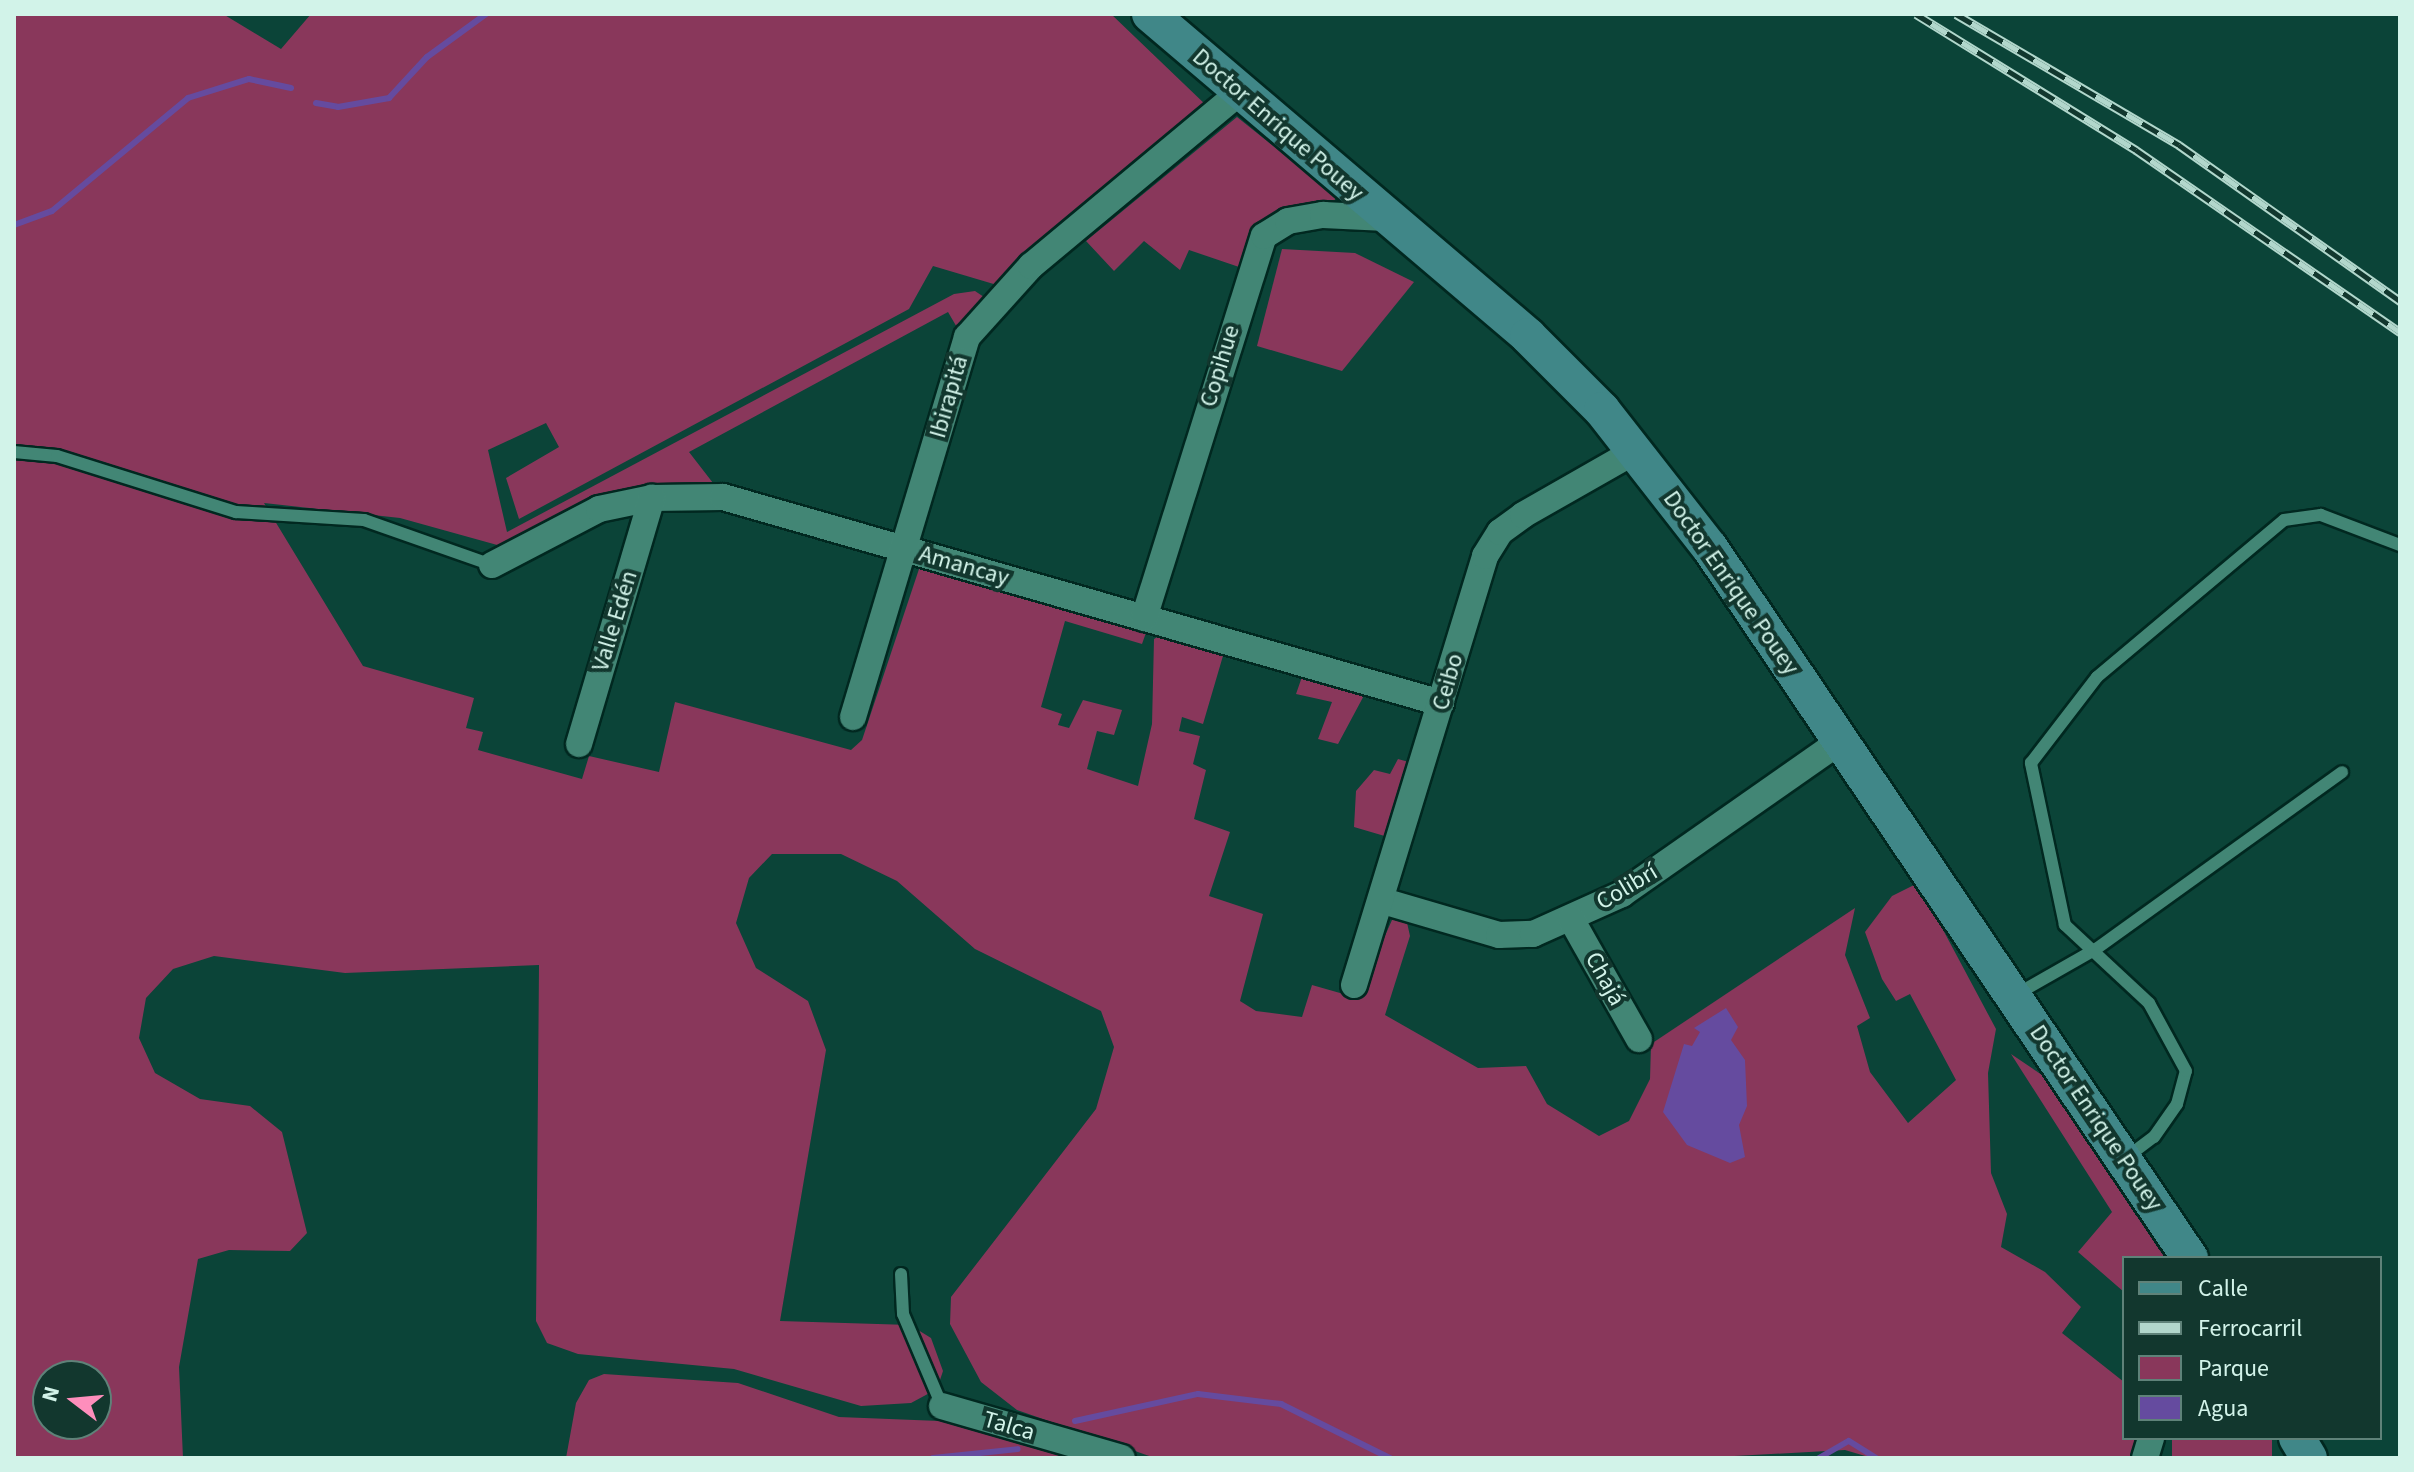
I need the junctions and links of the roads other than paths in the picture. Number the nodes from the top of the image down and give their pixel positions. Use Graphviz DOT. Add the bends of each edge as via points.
graph roads {
  1 [pos="1150,14"];
  2 [pos="1240,92"];
  3 [pos="1386,218"];
  4 [pos="1635,451"];
  5 [pos="14,452"];
  6 [pos="652,498"];
  7 [pos="2400,545"];
  8 [pos="906,550"];
  9 [pos="492,565"];
  10 [pos="1144,618"];
  11 [pos="1441,703"];
  12 [pos="853,717"];
  13 [pos="1842,740"];
  14 [pos="579,744"];
  15 [pos="2342,772"];
  16 [pos="1383,901"];
  17 [pos="1571,919"];
  18 [pos="2096,949"];
  19 [pos="1354,985"];
  20 [pos="2014,995"];
  21 [pos="1639,1039"];
  22 [pos="2124,1159"];
  23 [pos="2189,1256"];
  24 [pos="901,1274"];
  25 [pos="942,1406"];
  26 [pos="2298,1440"];
  27 [pos="1122,1458"];
  28 [pos="2309,1458"];
  1 -- 2 [label="street, Doctor Enrique Pouey"];
  2 -- 3 [label="street, Doctor Enrique Pouey"];
  2 -- 8 [label="street, Ibirapitá" via="1031,266 967,337"];
  3 -- 4 [label="street, Doctor Enrique Pouey" via="1528,336"];
  3 -- 10 [label="street, Copihue" via="1323,215 1288,221 1264,236"];
  4 -- 11 [label="street, Ceibo" via="1500,532 1485,556"];
  4 -- 13 [label="street, Doctor Enrique Pouey"];
  5 -- 9 [label="lane" via="57,456 236,512 364,520"];
  6 -- 8 [label="street, Amancay" via="723,497"];
  6 -- 9 [label="street, Amancay" via="599,509"];
  6 -- 14 [label="street, Valle Edén"];
  7 -- 18 [label="lane" via="2321,515 2284,520 2097,677 2031,763 2065,925"];
  8 -- 10 [label="street, Amancay"];
  8 -- 12 [label="street, Ibirapitá"];
  10 -- 11 [label="street, Amancay"];
  11 -- 16 [label="street, Ceibo"];
  13 -- 17 [label="street, Colibrí" via="1622,894"];
  13 -- 20 [label="street, Doctor Enrique Pouey"];
  15 -- 18 [label="lane"];
  16 -- 17 [label="street, Colibrí" via="1499,935 1533,934"];
  16 -- 19 [label="street, Ceibo"];
  17 -- 21 [label="street, Chajá"];
  18 -- 20 [label="lane"];
  18 -- 22 [label="lane" via="2149,1003 2186,1071 2177,1104 2154,1137"];
  20 -- 22 [label="street, Doctor Enrique Pouey"];
  22 -- 23 [label="street, Doctor Enrique Pouey"];
  24 -- 25 [label="lane" via="903,1314"];
  25 -- 27 [label="street, Talca"];
  26 -- 28 [label="street"];
}
